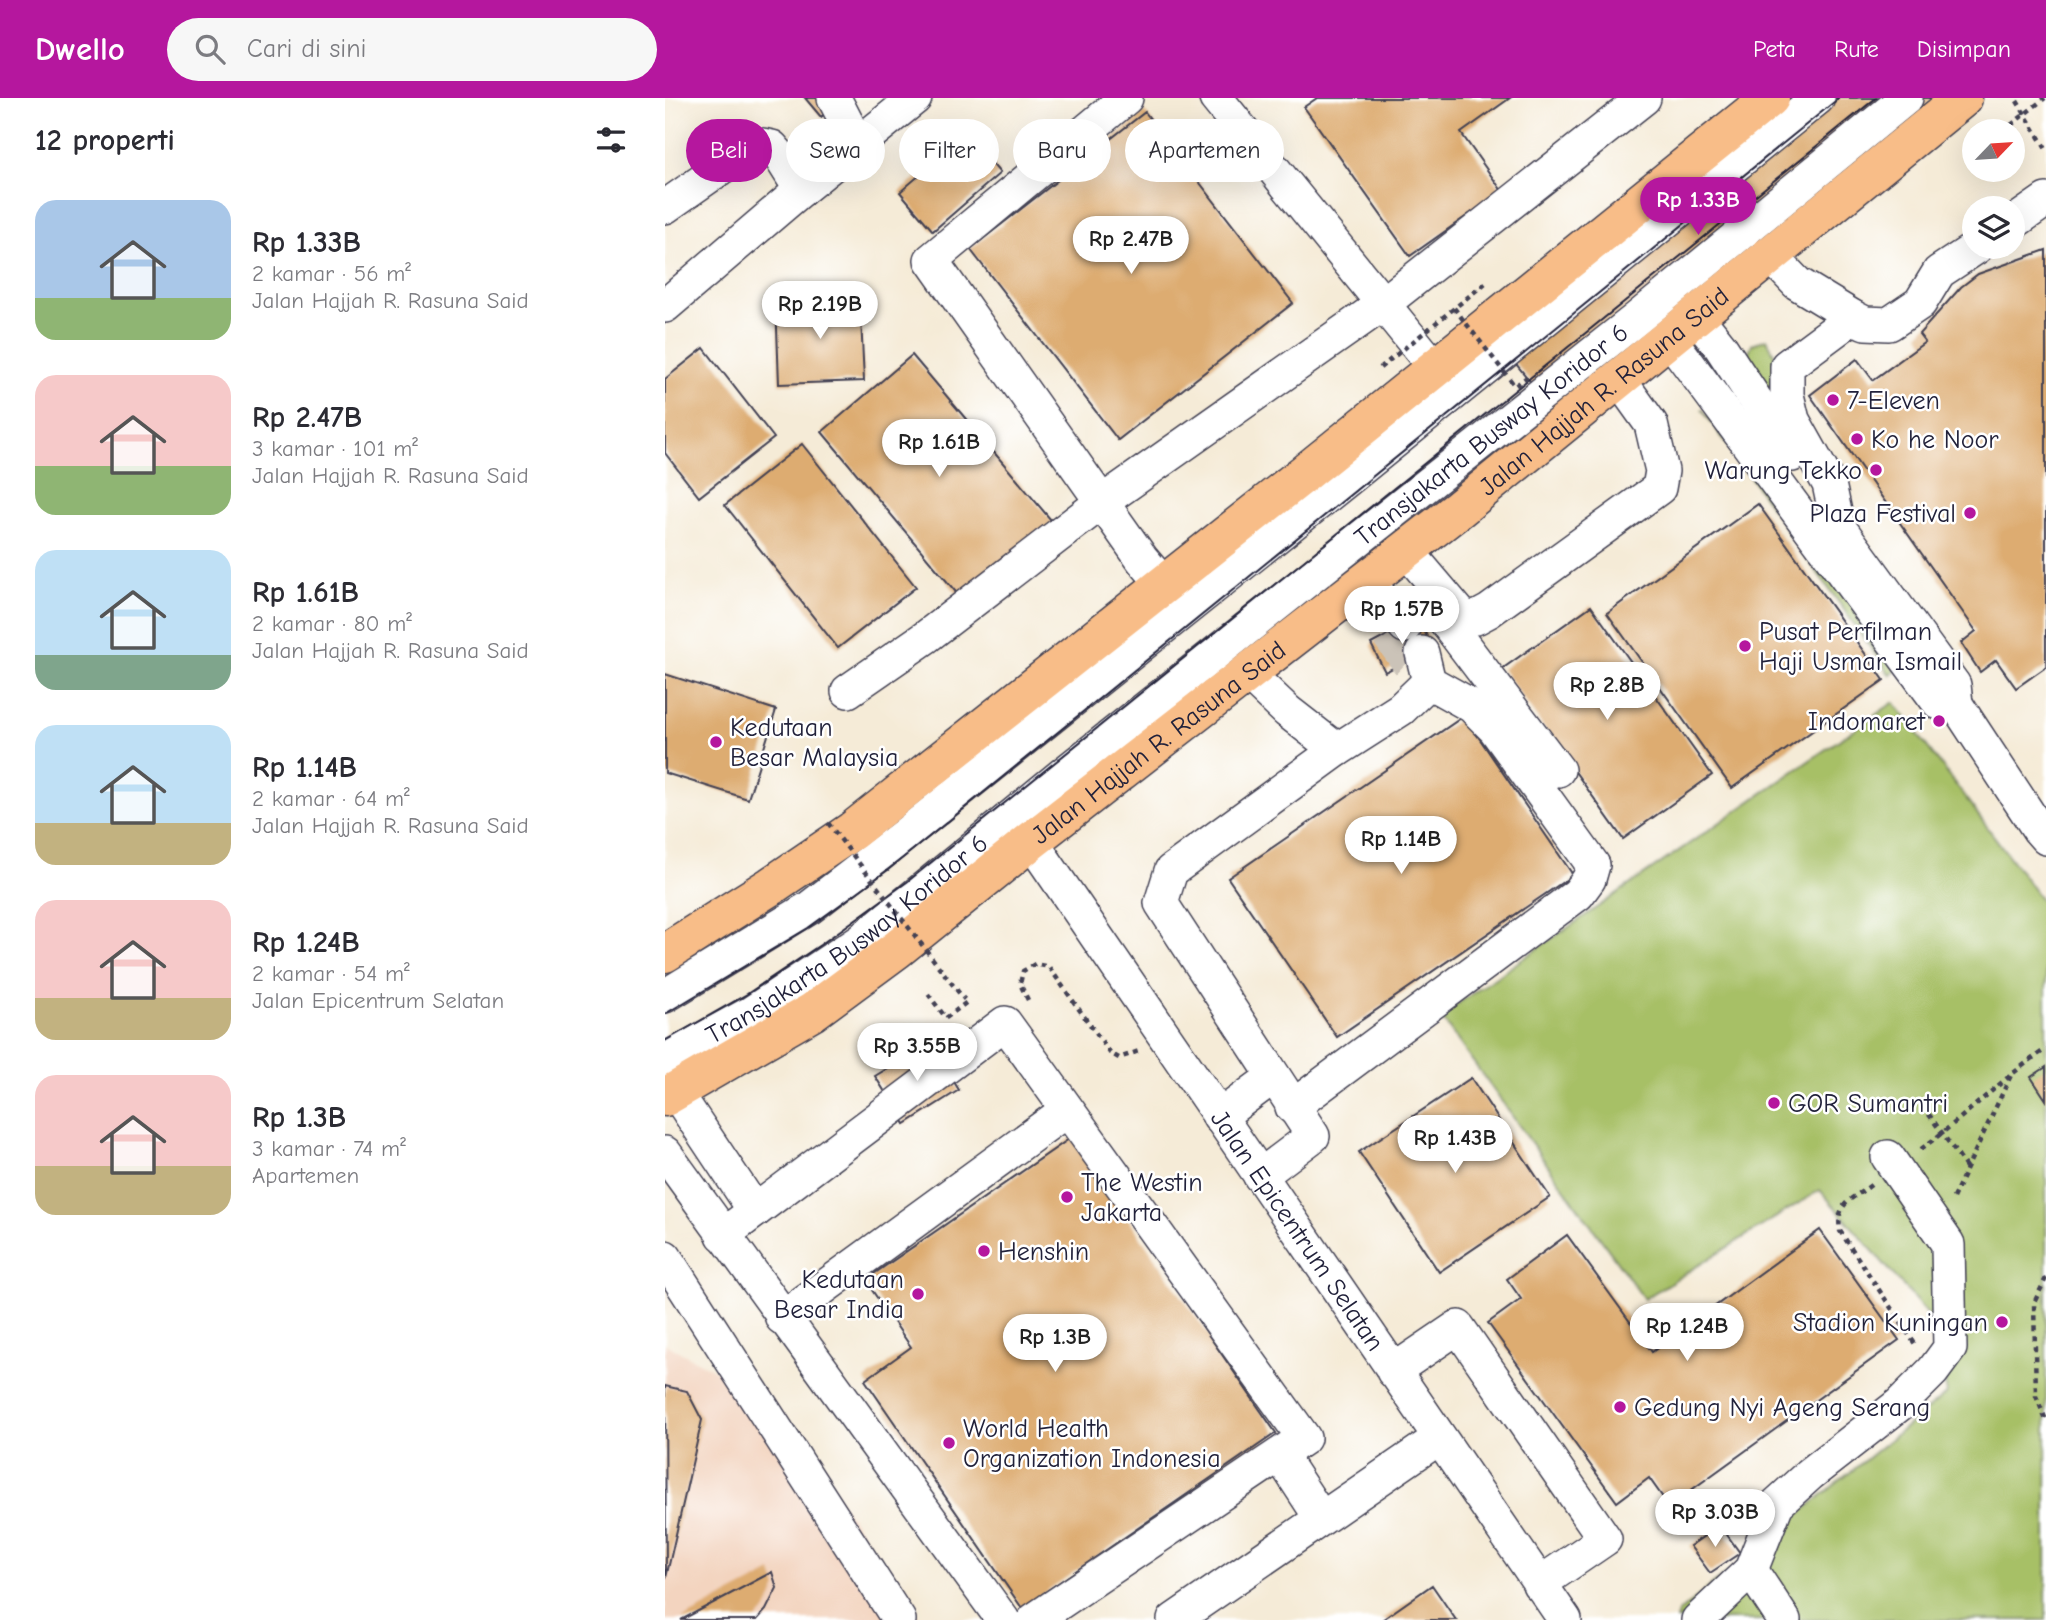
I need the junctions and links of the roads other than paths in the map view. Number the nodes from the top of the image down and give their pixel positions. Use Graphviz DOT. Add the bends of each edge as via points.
graph roads {
  1 [pos="834,98"];
  2 [pos="1126,98"];
  3 [pos="1216,98"];
  4 [pos="1644,98"];
  5 [pos="1769,98"];
  6 [pos="1818,98"];
  7 [pos="1906,98"];
  8 [pos="1963,98"];
  9 [pos="899,103"];
  10 [pos="845,119"];
  11 [pos="883,119"];
  12 [pos="811,182"];
  13 [pos="801,190"];
  14 [pos="670,192"];
  15 [pos="2046,200"];
  16 [pos="2025,214"];
  17 [pos="1770,254"];
  18 [pos="1962,257"];
  19 [pos="1383,304"];
  20 [pos="665,306"];
  21 [pos="1853,317"];
  22 [pos="1683,327"];
  23 [pos="1435,368"];
  24 [pos="1618,378"];
  25 [pos="1102,502"];
  26 [pos="1837,526"];
  27 [pos="1380,571"];
  28 [pos="1164,585"];
  29 [pos="1411,649"];
  30 [pos="1248,674"];
  31 [pos="848,691"];
  32 [pos="1956,704"];
  33 [pos="1338,750"];
  34 [pos="1558,770"];
  35 [pos="2046,838"];
  36 [pos="1031,841"];
  37 [pos="665,953"];
  38 [pos="665,996"];
  39 [pos="1273,1077"];
  40 [pos="668,1083"];
  41 [pos="1293,1107"];
  42 [pos="1067,1110"];
  43 [pos="1219,1117"];
  44 [pos="665,1153"];
  45 [pos="1888,1157"];
  46 [pos="1260,1176"];
  47 [pos="755,1211"];
  48 [pos="723,1235"];
  49 [pos="665,1257"];
  50 [pos="782,1318"];
  51 [pos="1393,1371"];
  52 [pos="1439,1438"];
  53 [pos="1289,1469"];
  54 [pos="1321,1518"];
  55 [pos="1751,1570"];
  56 [pos="1539,1584"];
  57 [pos="899,1620"];
  58 [pos="1003,1620"];
  59 [pos="1034,1620"];
  60 [pos="1174,1620"];
  61 [pos="1565,1620"];
  62 [pos="1698,1620"];
  63 [pos="1784,1620"];
  1 -- 10 [label="street"];
  2 -- 25 [label="street" via="931,260"];
  3 -- 19 [label="street"];
  4 -- 19 [label="street"];
  5 -- 23 [label="main road"];
  6 -- 38 [label="street, Transjakarta Busway Koridor 6" via="903,835 809,908"];
  7 -- 40 [label="street, Transjakarta Busway Koridor 6" via="861,940 751,1013"];
  8 -- 17 [label="main road, Jalan Hajjah R. Rasuna Said"];
  9 -- 11 [label="street"];
  12 -- 13 [label="street"];
  13 -- 14 [label="street" via="779,155 763,145"];
  13 -- 20 [label="street"];
  15 -- 16 [label="street"];
  17 -- 21 [label="street" via="1797,283"];
  17 -- 22 [label="main road, Jalan Hajjah R. Rasuna Said"];
  18 -- 21 [label="street" via="1939,272 1920,303 1889,324 1865,323"];
  19 -- 23 [label="street"];
  19 -- 25 [label="street"];
  21 -- 26 [label="street" via="1787,366 1793,420 1829,484"];
  22 -- 24 [label="main road, Jalan Hajjah R. Rasuna Said"];
  22 -- 26 [label="street" via="1727,356"];
  22 -- 32 [label="street" via="1745,437 1836,566 1939,703"];
  23 -- 28 [label="main road"];
  24 -- 27 [label="main road, Jalan Hajjah R. Rasuna Said"];
  24 -- 27 [label="street" via="1651,424 1662,471 1660,488 1476,618 1462,616"];
  25 -- 28 [label="street"];
  25 -- 31 [label="street"];
  26 -- 32 [label="street" via="1954,685"];
  27 -- 29 [label="street"];
  27 -- 30 [label="main road, Jalan Hajjah R. Rasuna Said"];
  27 -- 34 [label="street" via="1450,624"];
  28 -- 37 [label="main road" via="852,831"];
  29 -- 33 [label="street" via="1401,709"];
  29 -- 41 [label="street" via="1495,729 1593,865 1578,894"];
  30 -- 33 [label="street"];
  30 -- 36 [label="main road, Jalan Hajjah R. Rasuna Said"];
  32 -- 35 [label="street"];
  33 -- 39 [label="street" via="1171,871 1161,903"];
  36 -- 40 [label="main road, Jalan Hajjah R. Rasuna Said" via="813,1012"];
  36 -- 43 [label="street, Jalan Epicentrum Selatan"];
  39 -- 41 [label="street"];
  39 -- 43 [label="street"];
  40 -- 47 [label="street"];
  41 -- 46 [label="street" via="1313,1136"];
  42 -- 47 [label="street" via="1005,1023"];
  42 -- 50 [label="street"];
  42 -- 59 [label="street" via="1304,1438"];
  43 -- 46 [label="street, Jalan Epicentrum Selatan"];
  44 -- 48 [label="street"];
  45 -- 55 [label="street" via="1948,1244 1950,1349 1900,1404 1777,1504"];
  46 -- 51 [label="street, Jalan Epicentrum Selatan"];
  47 -- 48 [label="street"];
  48 -- 50 [label="street"];
  49 -- 57 [label="street"];
  50 -- 58 [label="street"];
  51 -- 52 [label="street, Jalan Epicentrum Selatan"];
  51 -- 56 [label="street" via="1458,1326 1605,1539"];
  52 -- 54 [label="street"];
  52 -- 56 [label="street, Jalan Epicentrum Selatan"];
  53 -- 54 [label="street"];
  54 -- 60 [label="street"];
  55 -- 62 [label="street"];
  55 -- 63 [label="street"];
  56 -- 61 [label="street, Jalan Epicentrum Selatan"];
}
